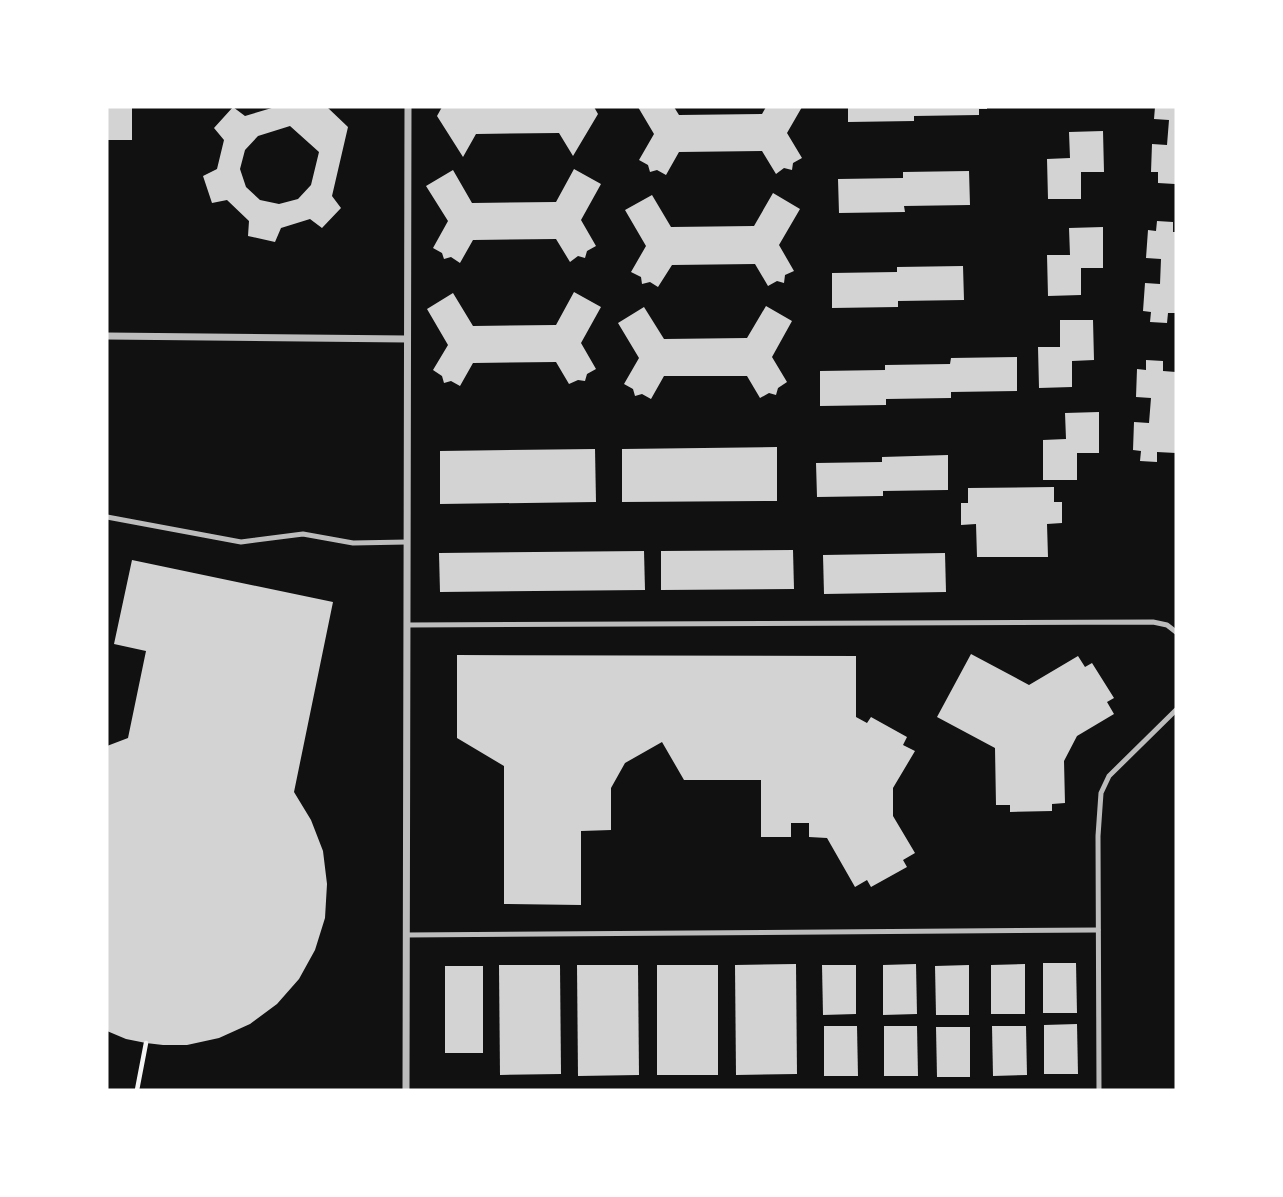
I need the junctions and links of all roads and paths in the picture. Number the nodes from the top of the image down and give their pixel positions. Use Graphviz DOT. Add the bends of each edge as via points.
graph roads {
  1 [pos="408,107"];
  2 [pos="107,336"];
  3 [pos="407,339"];
  4 [pos="107,517"];
  5 [pos="407,542"];
  6 [pos="407,625"];
  7 [pos="1176,632"];
  8 [pos="1176,710"];
  9 [pos="1098,930"];
  10 [pos="406,935"];
  11 [pos="146,1042"];
  12 [pos="137,1090"];
  13 [pos="406,1090"];
  14 [pos="1099,1090"];
  1 -- 3 [label="street"];
  2 -- 3 [label="street"];
  3 -- 5 [label="street"];
  4 -- 5 [label="lane" via="240,542 303,534 354,543"];
  5 -- 6 [label="street"];
  6 -- 7 [label="lane" via="1153,622"];
  6 -- 10 [label="street"];
  8 -- 9 [label="lane" via="1109,776 1101,793"];
  9 -- 10 [label="lane"];
  9 -- 14 [label="lane"];
  10 -- 13 [label="street"];
  11 -- 12 [label="path"];
}
